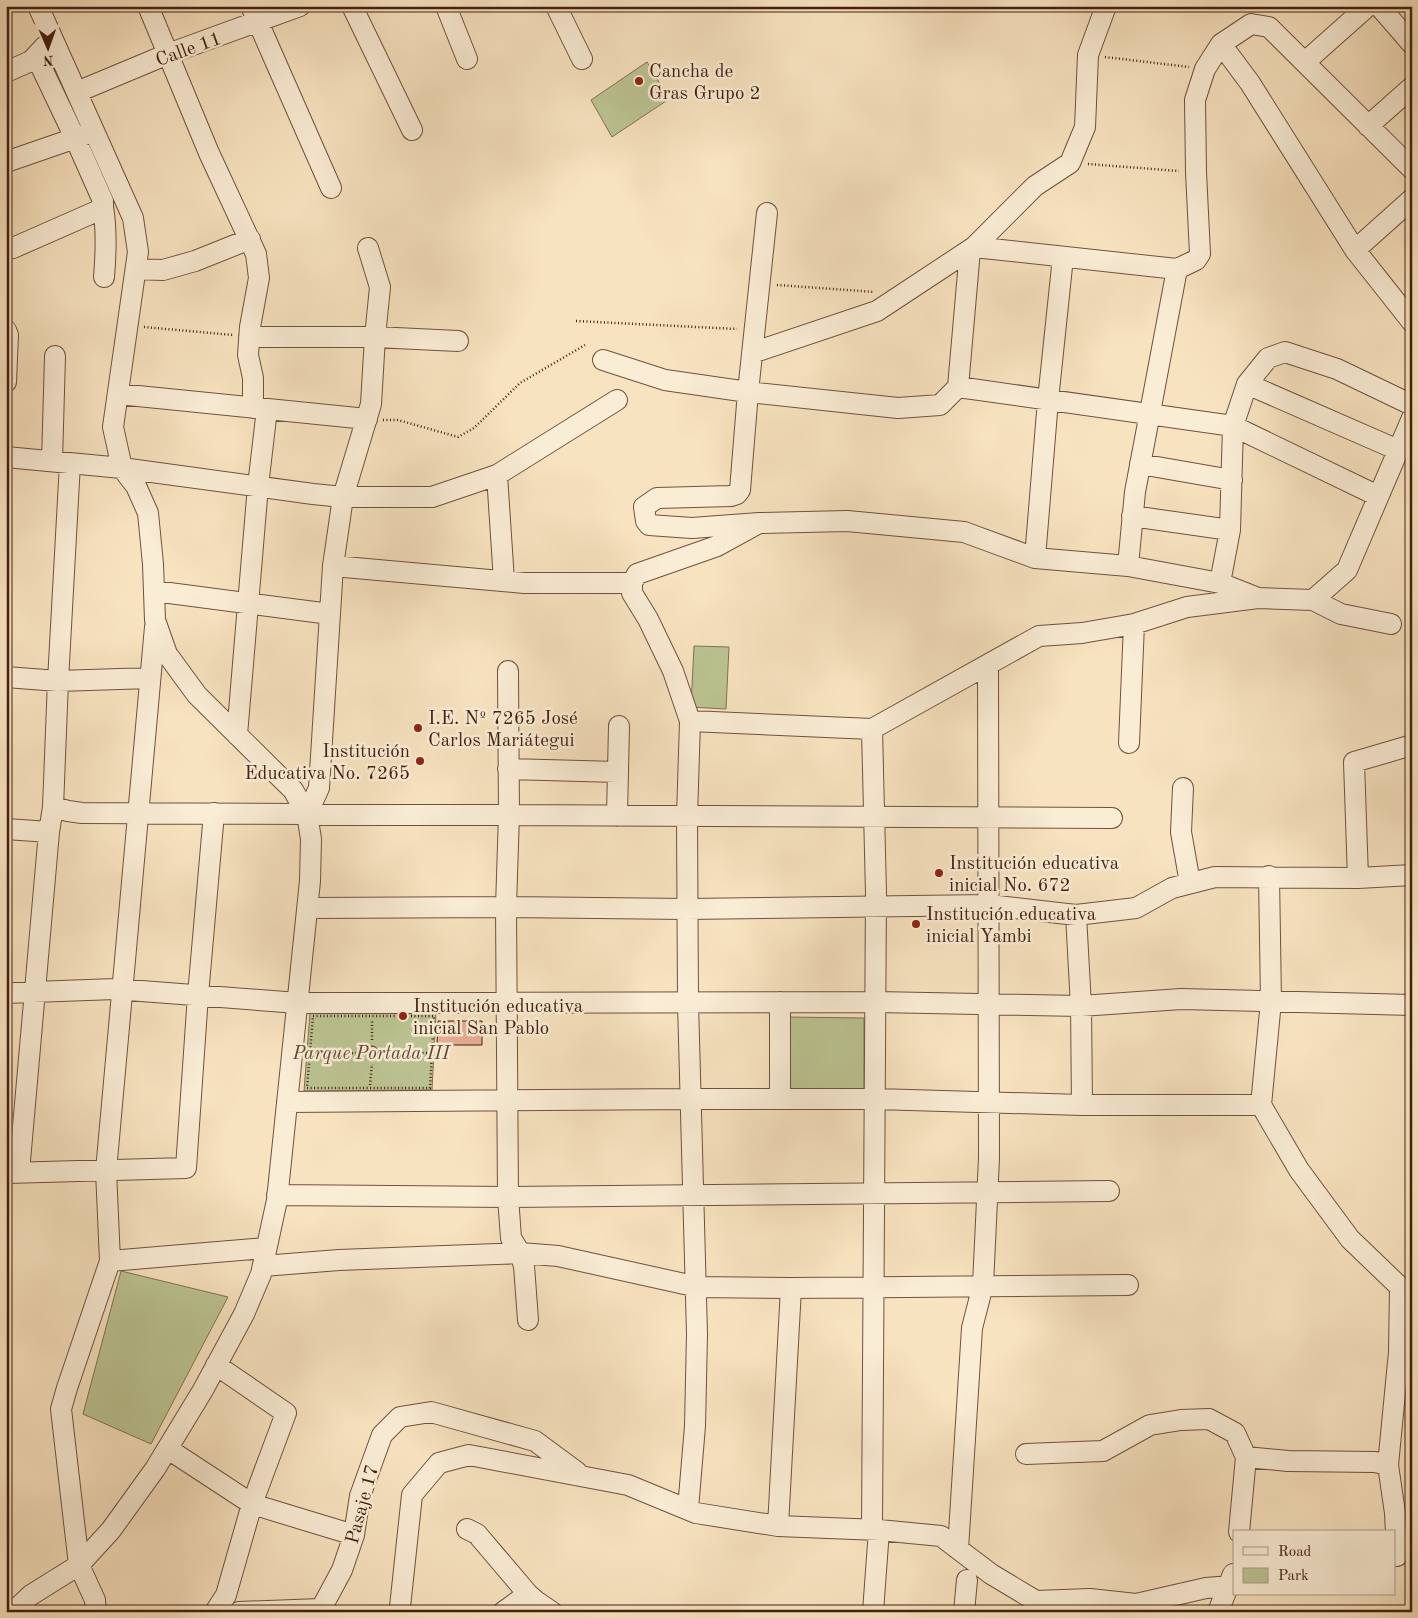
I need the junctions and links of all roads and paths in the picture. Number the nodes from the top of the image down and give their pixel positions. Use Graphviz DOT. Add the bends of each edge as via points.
graph roads {
  1 [pos="38,6"];
  2 [pos="148,6"];
  3 [pos="300,6"];
  4 [pos="352,6"];
  5 [pos="446,6"];
  6 [pos="556,6"];
  7 [pos="1106,6"];
  8 [pos="1368,6"];
  9 [pos="1379,6"];
  10 [pos="254,14"];
  11 [pos="53,42"];
  12 [pos="1222,44"];
  13 [pos="1412,44"];
  14 [pos="168,54"];
  15 [pos="1088,55"];
  16 [pos="36,56"];
  17 [pos="467,59"];
  18 [pos="582,59"];
  19 [pos="1305,62"];
  20 [pos="1205,69"];
  21 [pos="6,72"];
  22 [pos="1412,87"];
  23 [pos="77,92"];
  24 [pos="1368,126"];
  25 [pos="412,130"];
  26 [pos="84,135"];
  27 [pos="102,150"];
  28 [pos="84,158"];
  29 [pos="6,162"];
  30 [pos="1070,163"];
  31 [pos="1412,169"];
  32 [pos="1196,172"];
  33 [pos="331,188"];
  34 [pos="1412,199"];
  35 [pos="104,207"];
  36 [pos="767,213"];
  37 [pos="250,239"];
  38 [pos="13,248"];
  39 [pos="368,248"];
  40 [pos="972,248"];
  41 [pos="1355,250"];
  42 [pos="1063,257"];
  43 [pos="136,269"];
  44 [pos="1177,269"];
  45 [pos="104,277"];
  46 [pos="760,284"];
  47 [pos="874,292"];
  48 [pos="576,321"];
  49 [pos="1412,322"];
  50 [pos="128,325"];
  51 [pos="6,330"];
  52 [pos="755,330"];
  53 [pos="250,337"];
  54 [pos="375,337"];
  55 [pos="458,341"];
  56 [pos="585,345"];
  57 [pos="752,353"];
  58 [pos="55,356"];
  59 [pos="603,360"];
  60 [pos="6,382"];
  61 [pos="1247,384"];
  62 [pos="958,387"];
  63 [pos="748,392"];
  64 [pos="118,394"];
  65 [pos="618,400"];
  66 [pos="1048,400"];
  67 [pos="1412,404"];
  68 [pos="260,408"];
  69 [pos="1150,413"];
  70 [pos="1412,418"];
  71 [pos="367,419"];
  72 [pos="1233,426"];
  73 [pos="1398,450"];
  74 [pos="6,457"];
  75 [pos="61,462"];
  76 [pos="1140,464"];
  77 [pos="122,468"];
  78 [pos="497,475"];
  79 [pos="1232,480"];
  80 [pos="258,486"];
  81 [pos="343,496"];
  82 [pos="1378,496"];
  83 [pos="1132,516"];
  84 [pos="759,523"];
  85 [pos="1230,530"];
  86 [pos="1035,558"];
  87 [pos="333,566"];
  88 [pos="1128,566"];
  89 [pos="504,581"];
  90 [pos="632,583"];
  91 [pos="1220,584"];
  92 [pos="154,591"];
  93 [pos="1258,598"];
  94 [pos="1313,600"];
  95 [pos="248,603"];
  96 [pos="330,614"];
  97 [pos="155,620"];
  98 [pos="1134,624"];
  99 [pos="1390,624"];
  100 [pos="988,666"];
  101 [pos="508,671"];
  102 [pos="6,677"];
  103 [pos="150,678"];
  104 [pos="58,682"];
  105 [pos="690,721"];
  106 [pos="619,726"];
  107 [pos="872,729"];
  108 [pos="237,735"];
  109 [pos="1129,743"];
  110 [pos="1412,746"];
  111 [pos="508,769"];
  112 [pos="618,772"];
  113 [pos="1183,788"];
  114 [pos="53,807"];
  115 [pos="138,813"];
  116 [pos="214,813"];
  117 [pos="307,814"];
  118 [pos="509,814"];
  119 [pos="617,816"];
  120 [pos="687,817"];
  121 [pos="875,817"];
  122 [pos="988,817"];
  123 [pos="1112,818"];
  124 [pos="6,829"];
  125 [pos="49,832"];
  126 [pos="1269,876"];
  127 [pos="1412,876"];
  128 [pos="1358,878"];
  129 [pos="1190,883"];
  130 [pos="989,905"];
  131 [pos="876,906"];
  132 [pos="506,907"];
  133 [pos="308,908"];
  134 [pos="687,909"];
  135 [pos="1076,915"];
  136 [pos="122,989"];
  137 [pos="36,992"];
  138 [pos="6,993"];
  139 [pos="198,995"];
  140 [pos="1271,1001"];
  141 [pos="507,1002"];
  142 [pos="688,1002"];
  143 [pos="780,1002"];
  144 [pos="876,1002"];
  145 [pos="298,1003"];
  146 [pos="989,1005"];
  147 [pos="1412,1005"];
  148 [pos="1081,1006"];
  149 [pos="372,1016"];
  150 [pos="372,1040"];
  151 [pos="310,1053"];
  152 [pos="360,1053"];
  153 [pos="384,1053"];
  154 [pos="432,1053"];
  155 [pos="372,1064"];
  156 [pos="370,1088"];
  157 [pos="691,1099"];
  158 [pos="780,1099"];
  159 [pos="876,1099"];
  160 [pos="508,1100"];
  161 [pos="287,1102"];
  162 [pos="989,1102"];
  163 [pos="1082,1105"];
  164 [pos="1261,1105"];
  165 [pos="106,1171"];
  166 [pos="12,1173"];
  167 [pos="1109,1191"];
  168 [pos="988,1192"];
  169 [pos="277,1194"];
  170 [pos="875,1194"];
  171 [pos="693,1196"];
  172 [pos="508,1198"];
  173 [pos="520,1254"];
  174 [pos="264,1257"];
  175 [pos="110,1261"];
  176 [pos="1406,1283"];
  177 [pos="1128,1285"];
  178 [pos="982,1286"];
  179 [pos="696,1287"];
  180 [pos="874,1287"];
  181 [pos="791,1288"];
  182 [pos="528,1320"];
  183 [pos="216,1365"];
  184 [pos="168,1449"];
  185 [pos="1026,1454"];
  186 [pos="1246,1457"];
  187 [pos="1388,1465"];
  188 [pos="583,1476"];
  189 [pos="252,1504"];
  190 [pos="688,1509"];
  191 [pos="1403,1511"];
  192 [pos="778,1526"];
  193 [pos="467,1529"];
  194 [pos="875,1530"];
  195 [pos="1239,1530"];
  196 [pos="354,1535"];
  197 [pos="958,1549"];
  198 [pos="1401,1556"];
  199 [pos="79,1565"];
  200 [pos="966,1580"];
  201 [pos="1233,1580"];
  202 [pos="528,1594"];
  203 [pos="321,1610"];
  204 [pos="13,1612"];
  205 [pos="96,1612"];
  206 [pos="215,1612"];
  207 [pos="239,1612"];
  208 [pos="401,1612"];
  209 [pos="503,1612"];
  210 [pos="552,1612"];
  211 [pos="873,1612"];
  212 [pos="964,1612"];
  213 [pos="1218,1612"];
  1 -- 11 [label="street"];
  2 -- 14 [label="street"];
  3 -- 10 [label="street, Calle 11"];
  4 -- 25 [label="street"];
  5 -- 17 [label="street"];
  6 -- 18 [label="street"];
  7 -- 15 [label="street"];
  8 -- 19 [label="street"];
  9 -- 13 [label="street"];
  10 -- 14 [label="street, Calle 11"];
  10 -- 33 [label="street"];
  11 -- 16 [label="street"];
  11 -- 23 [label="street"];
  12 -- 19 [label="street" via="1251,24 1270,27"];
  12 -- 20 [label="street"];
  12 -- 41 [label="street"];
  14 -- 23 [label="street, Calle 11"];
  14 -- 37 [label="street" via="209,153"];
  15 -- 20 [label="path"];
  15 -- 30 [label="street" via="1085,127"];
  16 -- 21 [label="street"];
  16 -- 26 [label="street"];
  19 -- 24 [label="street"];
  20 -- 32 [label="street" via="1195,100"];
  22 -- 24 [label="street"];
  23 -- 26 [label="street"];
  24 -- 31 [label="street"];
  26 -- 27 [label="street"];
  26 -- 28 [label="street"];
  26 -- 29 [label="street"];
  27 -- 28 [label="street"];
  27 -- 43 [label="street" via="133,218 138,252"];
  28 -- 35 [label="street"];
  30 -- 32 [label="path"];
  30 -- 40 [label="street" via="1035,186"];
  32 -- 44 [label="street" via="1200,254 1196,260"];
  34 -- 41 [label="street"];
  35 -- 38 [label="street"];
  35 -- 45 [label="street"];
  36 -- 46 [label="street"];
  37 -- 43 [label="street" via="163,270"];
  37 -- 53 [label="street" via="259,278"];
  39 -- 54 [label="street" via="380,287"];
  40 -- 42 [label="street"];
  40 -- 57 [label="street" via="877,311"];
  40 -- 62 [label="street"];
  41 -- 49 [label="street"];
  42 -- 44 [label="street"];
  42 -- 66 [label="street"];
  43 -- 50 [label="street"];
  44 -- 69 [label="street"];
  46 -- 47 [label="path"];
  46 -- 52 [label="street"];
  48 -- 52 [label="path"];
  50 -- 53 [label="path"];
  50 -- 64 [label="street"];
  51 -- 60 [label="street"];
  52 -- 57 [label="street"];
  53 -- 54 [label="street"];
  53 -- 68 [label="street" via="248,354"];
  54 -- 55 [label="street"];
  54 -- 71 [label="street" via="371,404"];
  56 -- 71 [label="path" via="520,383 474,428 458,437 398,420"];
  57 -- 63 [label="street"];
  58 -- 75 [label="street"];
  59 -- 63 [label="street" via="665,380"];
  61 -- 67 [label="street" via="1268,358 1284,352 1337,369"];
  61 -- 72 [label="street"];
  61 -- 73 [label="street"];
  62 -- 63 [label="street" via="940,404 898,408"];
  62 -- 66 [label="street"];
  63 -- 84 [label="street" via="740,490 737,494 657,498 644,507 649,525 692,528"];
  64 -- 68 [label="street"];
  64 -- 77 [label="street" via="113,427"];
  65 -- 78 [label="street"];
  66 -- 69 [label="street"];
  66 -- 86 [label="street"];
  68 -- 71 [label="street"];
  68 -- 80 [label="street"];
  69 -- 72 [label="street"];
  69 -- 76 [label="street"];
  70 -- 73 [label="street"];
  71 -- 81 [label="street"];
  72 -- 79 [label="street"];
  72 -- 82 [label="street"];
  73 -- 82 [label="street"];
  74 -- 75 [label="street"];
  75 -- 77 [label="street"];
  75 -- 104 [label="street"];
  76 -- 79 [label="street"];
  76 -- 83 [label="street"];
  77 -- 80 [label="street"];
  77 -- 92 [label="street" via="136,486 148,513"];
  78 -- 81 [label="street" via="432,497"];
  78 -- 89 [label="street"];
  79 -- 85 [label="street"];
  80 -- 81 [label="street"];
  80 -- 95 [label="street"];
  81 -- 87 [label="street"];
  82 -- 94 [label="street" via="1347,570"];
  83 -- 85 [label="street"];
  83 -- 88 [label="street"];
  84 -- 86 [label="street" via="846,521 964,532"];
  84 -- 90 [label="street" via="717,546 637,574"];
  85 -- 91 [label="street"];
  86 -- 88 [label="street"];
  87 -- 89 [label="street"];
  87 -- 96 [label="street"];
  88 -- 91 [label="street"];
  89 -- 90 [label="street"];
  90 -- 105 [label="street" via="632,593 673,671"];
  91 -- 93 [label="street"];
  92 -- 95 [label="street"];
  92 -- 97 [label="street"];
  93 -- 94 [label="street"];
  93 -- 98 [label="street" via="1187,607"];
  94 -- 99 [label="street" via="1341,614"];
  95 -- 96 [label="street"];
  95 -- 108 [label="street"];
  96 -- 117 [label="street" via="319,788"];
  97 -- 103 [label="street"];
  97 -- 108 [label="street" via="167,654 197,695"];
  98 -- 100 [label="street" via="1039,636"];
  98 -- 109 [label="street"];
  100 -- 107 [label="street"];
  100 -- 122 [label="street"];
  101 -- 111 [label="street"];
  102 -- 104 [label="street"];
  103 -- 104 [label="street"];
  103 -- 115 [label="street"];
  104 -- 114 [label="street"];
  105 -- 107 [label="street"];
  105 -- 120 [label="street"];
  106 -- 112 [label="street"];
  107 -- 121 [label="street"];
  108 -- 117 [label="street" via="293,790"];
  110 -- 128 [label="street" via="1354,762"];
  111 -- 112 [label="street"];
  111 -- 118 [label="street"];
  112 -- 119 [label="street"];
  113 -- 129 [label="street" via="1181,832"];
  114 -- 115 [label="street" via="82,813"];
  114 -- 125 [label="street"];
  115 -- 116 [label="street"];
  115 -- 136 [label="street"];
  116 -- 117 [label="street"];
  116 -- 139 [label="street"];
  117 -- 118 [label="street"];
  117 -- 133 [label="street" via="311,839"];
  118 -- 119 [label="street"];
  118 -- 132 [label="street"];
  119 -- 120 [label="street"];
  120 -- 121 [label="street"];
  120 -- 134 [label="street"];
  121 -- 122 [label="street"];
  121 -- 131 [label="street"];
  122 -- 123 [label="street"];
  122 -- 130 [label="street"];
  124 -- 125 [label="street"];
  125 -- 137 [label="street"];
  126 -- 128 [label="street"];
  126 -- 129 [label="street" via="1215,877"];
  126 -- 140 [label="street"];
  127 -- 128 [label="street"];
  129 -- 135 [label="street" via="1172,888 1136,908"];
  130 -- 131 [label="street"];
  130 -- 135 [label="street"];
  130 -- 146 [label="street"];
  131 -- 134 [label="street"];
  131 -- 144 [label="street"];
  132 -- 133 [label="street"];
  132 -- 134 [label="street"];
  132 -- 141 [label="street"];
  133 -- 145 [label="street"];
  134 -- 142 [label="street"];
  135 -- 148 [label="street"];
  136 -- 137 [label="street"];
  136 -- 139 [label="street"];
  136 -- 165 [label="street"];
  137 -- 138 [label="street"];
  137 -- 166 [label="street"];
  139 -- 145 [label="street"];
  139 -- 165 [label="street" via="186,1168"];
  140 -- 147 [label="street"];
  140 -- 148 [label="street" via="1181,1000"];
  140 -- 164 [label="street"];
  141 -- 142 [label="street"];
  141 -- 145 [label="street"];
  141 -- 160 [label="street"];
  142 -- 143 [label="street"];
  142 -- 157 [label="street"];
  143 -- 144 [label="street"];
  143 -- 158 [label="street"];
  144 -- 146 [label="street"];
  144 -- 159 [label="street"];
  145 -- 161 [label="street"];
  146 -- 148 [label="street"];
  146 -- 162 [label="street"];
  148 -- 163 [label="street"];
  149 -- 150 [label="path"];
  149 -- 151 [label="path" via="312,1016"];
  149 -- 154 [label="path" via="434,1016"];
  151 -- 152 [label="path"];
  151 -- 156 [label="path" via="307,1088"];
  153 -- 154 [label="path"];
  154 -- 156 [label="path" via="430,1088"];
  155 -- 156 [label="path"];
  157 -- 158 [label="street"];
  157 -- 160 [label="street"];
  157 -- 171 [label="street"];
  158 -- 159 [label="street"];
  159 -- 162 [label="street"];
  159 -- 170 [label="street"];
  160 -- 161 [label="street"];
  160 -- 172 [label="street"];
  161 -- 169 [label="street"];
  162 -- 163 [label="street"];
  162 -- 168 [label="street"];
  163 -- 164 [label="street"];
  164 -- 176 [label="street" via="1299,1170 1350,1239"];
  165 -- 166 [label="street"];
  165 -- 175 [label="street"];
  167 -- 168 [label="street"];
  168 -- 170 [label="street"];
  168 -- 178 [label="street"];
  169 -- 172 [label="street"];
  169 -- 174 [label="street"];
  170 -- 171 [label="street"];
  170 -- 180 [label="street"];
  171 -- 172 [label="street"];
  171 -- 179 [label="street"];
  172 -- 173 [label="street" via="511,1238"];
  173 -- 174 [label="street" via="339,1260"];
  173 -- 179 [label="street" via="558,1256"];
  173 -- 182 [label="street" via="524,1266"];
  174 -- 175 [label="street"];
  174 -- 183 [label="street" via="261,1274 244,1314"];
  175 -- 199 [label="street" via="61,1408"];
  176 -- 187 [label="street"];
  177 -- 178 [label="street"];
  178 -- 180 [label="street"];
  178 -- 197 [label="street" via="972,1328"];
  179 -- 181 [label="street"];
  179 -- 190 [label="street" via="695,1426"];
  180 -- 181 [label="street"];
  180 -- 194 [label="street"];
  181 -- 192 [label="street"];
  183 -- 184 [label="street"];
  183 -- 189 [label="street" via="286,1413"];
  184 -- 189 [label="street"];
  184 -- 199 [label="street" via="111,1530"];
  185 -- 186 [label="street" via="1103,1450 1150,1425 1209,1419 1235,1433"];
  186 -- 187 [label="street"];
  186 -- 195 [label="street"];
  187 -- 191 [label="street"];
  188 -- 190 [label="street" via="628,1485"];
  188 -- 196 [label="street, Pasaje 17" via="536,1441 431,1412 400,1417 382,1434 360,1496"];
  188 -- 208 [label="street" via="469,1455 439,1463 412,1495"];
  189 -- 196 [label="street"];
  189 -- 206 [label="street" via="226,1595"];
  190 -- 192 [label="street"];
  191 -- 198 [label="street"];
  192 -- 194 [label="street"];
  193 -- 202 [label="street" via="477,1534"];
  194 -- 197 [label="street" via="941,1536"];
  194 -- 211 [label="street"];
  196 -- 203 [label="street, Pasaje 17" via="342,1570"];
  197 -- 201 [label="street" via="1036,1601 1090,1599 1136,1604"];
  199 -- 204 [label="street" via="31,1595"];
  199 -- 205 [label="street" via="95,1600"];
  200 -- 212 [label="street"];
  201 -- 213 [label="street"];
  202 -- 209 [label="street"];
  202 -- 210 [label="street"];
  203 -- 207 [label="street"];
}
